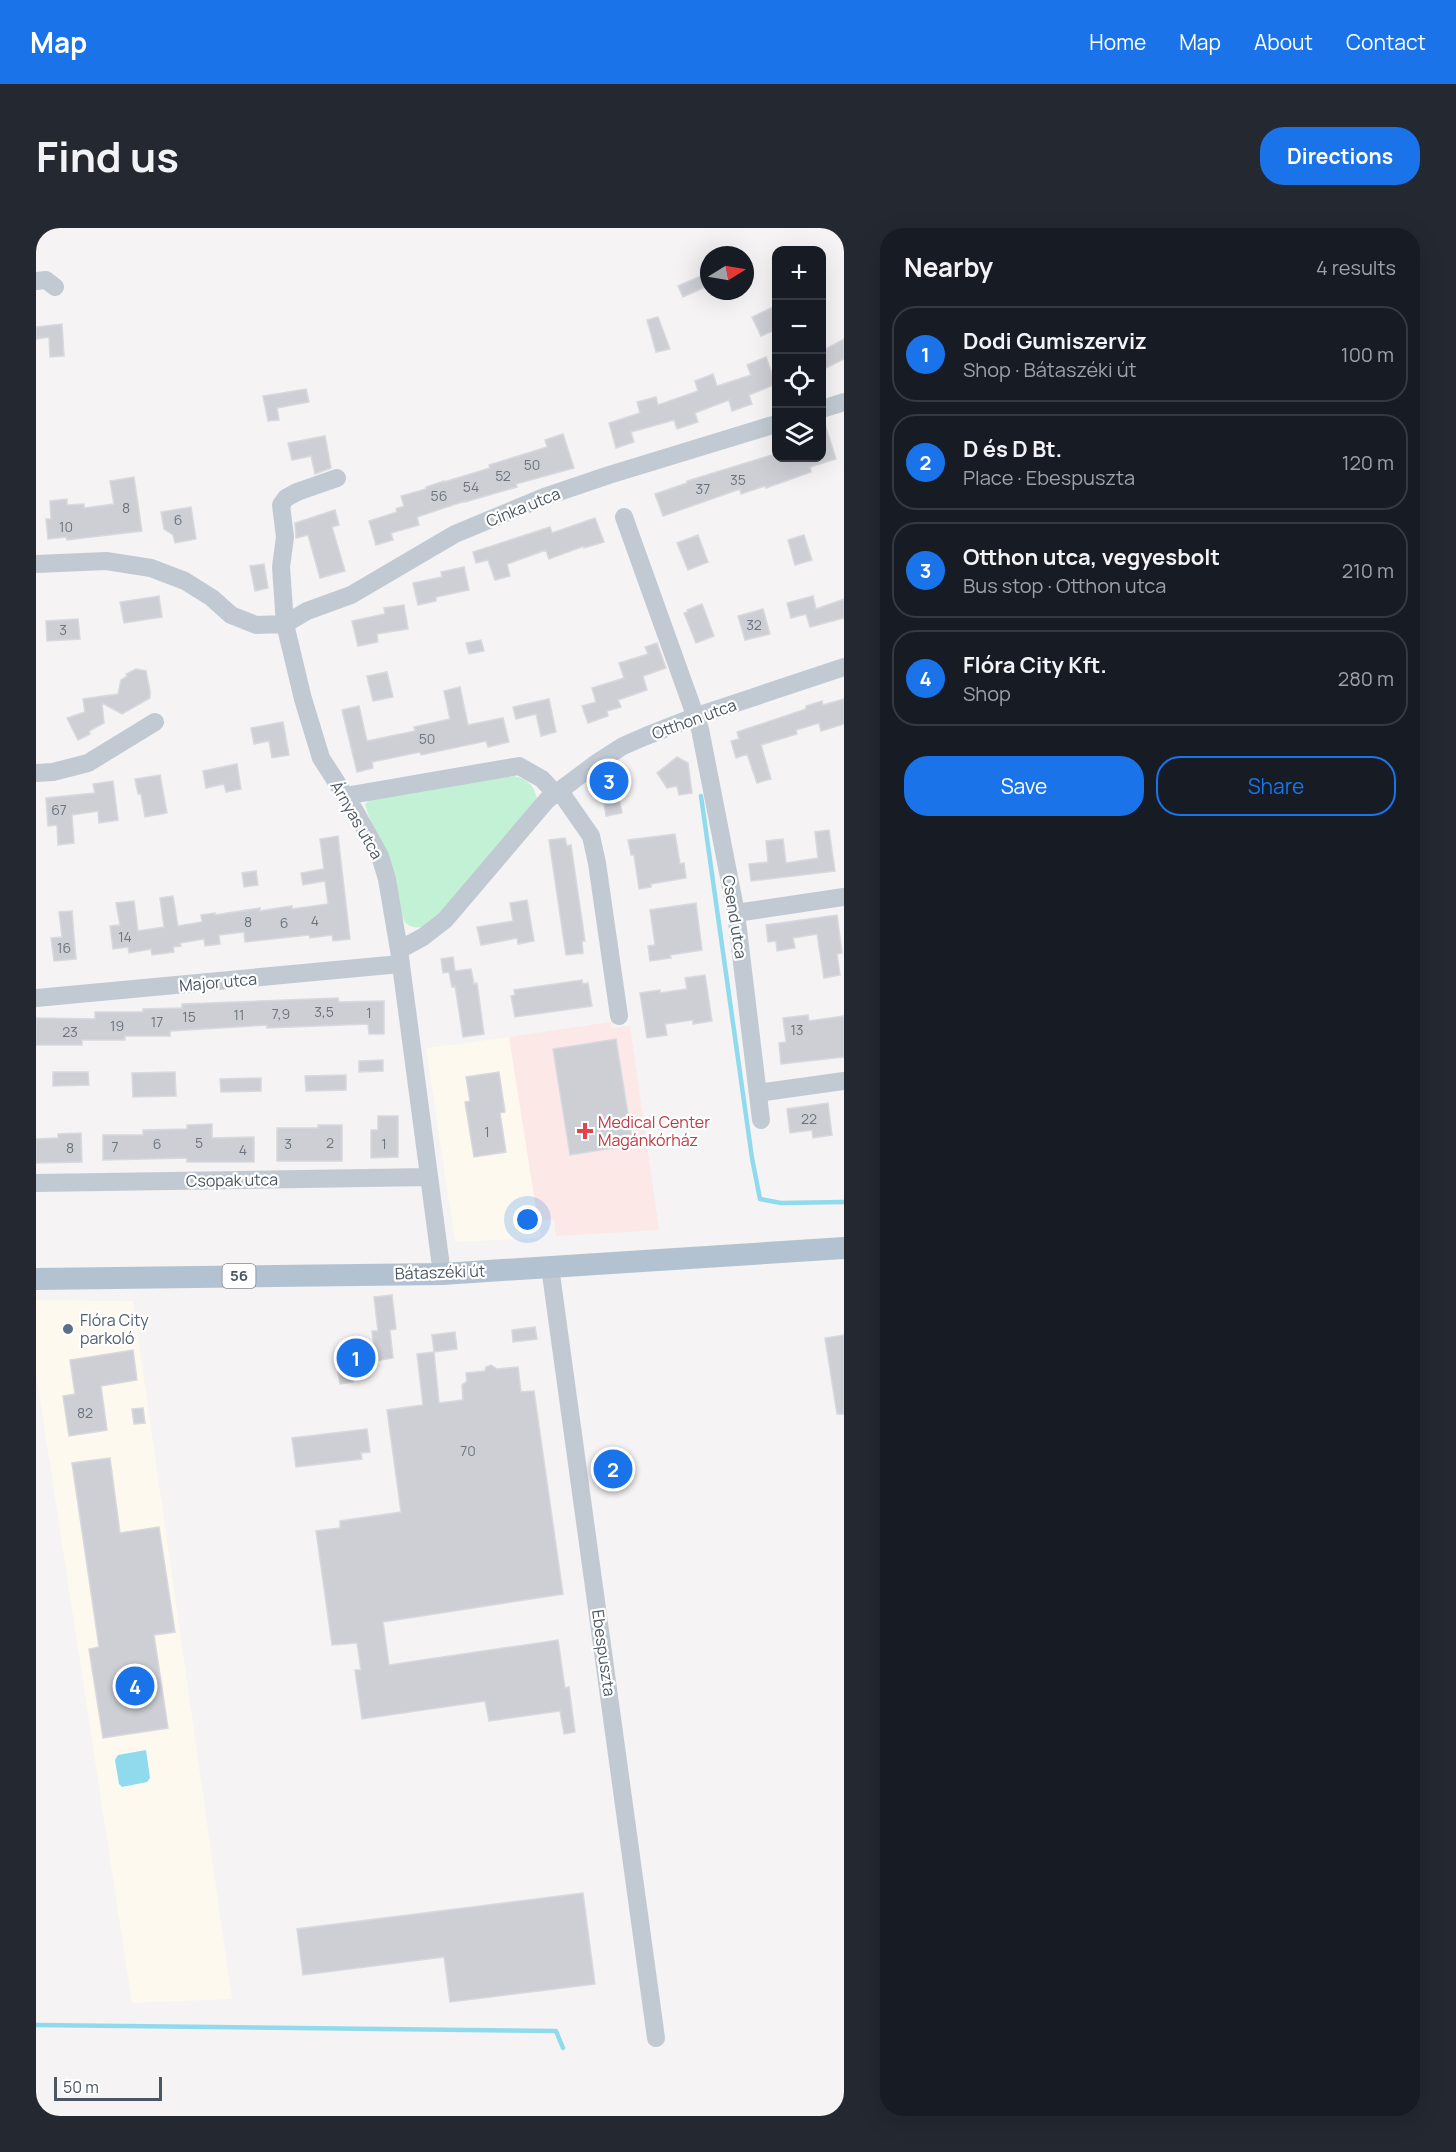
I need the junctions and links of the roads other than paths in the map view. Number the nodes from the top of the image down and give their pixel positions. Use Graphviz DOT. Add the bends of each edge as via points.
graph roads {
  1 [pos="36,281"];
  2 [pos="55,287"];
  3 [pos="844,402"];
  4 [pos="825,408"];
  5 [pos="772,426"];
  6 [pos="337,478"];
  7 [pos="624,517"];
  8 [pos="36,564"];
  9 [pos="285,624"];
  10 [pos="844,667"];
  11 [pos="697,716"];
  12 [pos="156,722"];
  13 [pos="36,772"];
  14 [pos="557,791"];
  15 [pos="345,796"];
  16 [pos="844,897"];
  17 [pos="736,913"];
  18 [pos="400,957"];
  19 [pos="36,998"];
  20 [pos="619,1016"];
  21 [pos="844,1081"];
  22 [pos="758,1093"];
  23 [pos="761,1120"];
  24 [pos="429,1177"];
  25 [pos="36,1183"];
  26 [pos="844,1248"];
  27 [pos="550,1268"];
  28 [pos="442,1274"];
  29 [pos="36,1279"];
  30 [pos="656,2038"];
  1 -- 2 [label="street" via="46,280"];
  3 -- 4 [label="street"];
  5 -- 9 [label="street, Cinka utca" via="544,497 455,534 351,595 307,611"];
  6 -- 9 [label="street, Árnyas utca" via="297,492 281,505"];
  7 -- 11 [label="street, Csend utca"];
  8 -- 9 [label="street" via="106,561 151,568 185,581 231,615 256,625"];
  9 -- 15 [label="street, Árnyas utca" via="321,758"];
  10 -- 11 [label="street, Otthon utca"];
  11 -- 14 [label="street, Otthon utca" via="623,746"];
  11 -- 17 [label="street, Csend utca"];
  12 -- 13 [label="street" via="88,763"];
  14 -- 15 [label="street" via="519,766"];
  14 -- 18 [label="street, Otthon utca" via="451,915"];
  14 -- 20 [label="street" via="591,836"];
  15 -- 18 [label="street, Árnyas utca" via="380,856"];
  16 -- 17 [label="street"];
  17 -- 22 [label="street, Csend utca"];
  18 -- 19 [label="street, Major utca"];
  18 -- 24 [label="street, Árnyas utca"];
  21 -- 22 [label="street"];
  22 -- 23 [label="street, Csend utca"];
  24 -- 25 [label="street, Csopak utca"];
  24 -- 28 [label="street, Árnyas utca"];
  26 -- 27 [label="main road, Bátaszéki út / 56"];
  27 -- 28 [label="main road, Bátaszéki út / 56"];
  27 -- 30 [label="street, Ebespuszta"];
  28 -- 29 [label="main road, Bátaszéki út / 56"];
}
